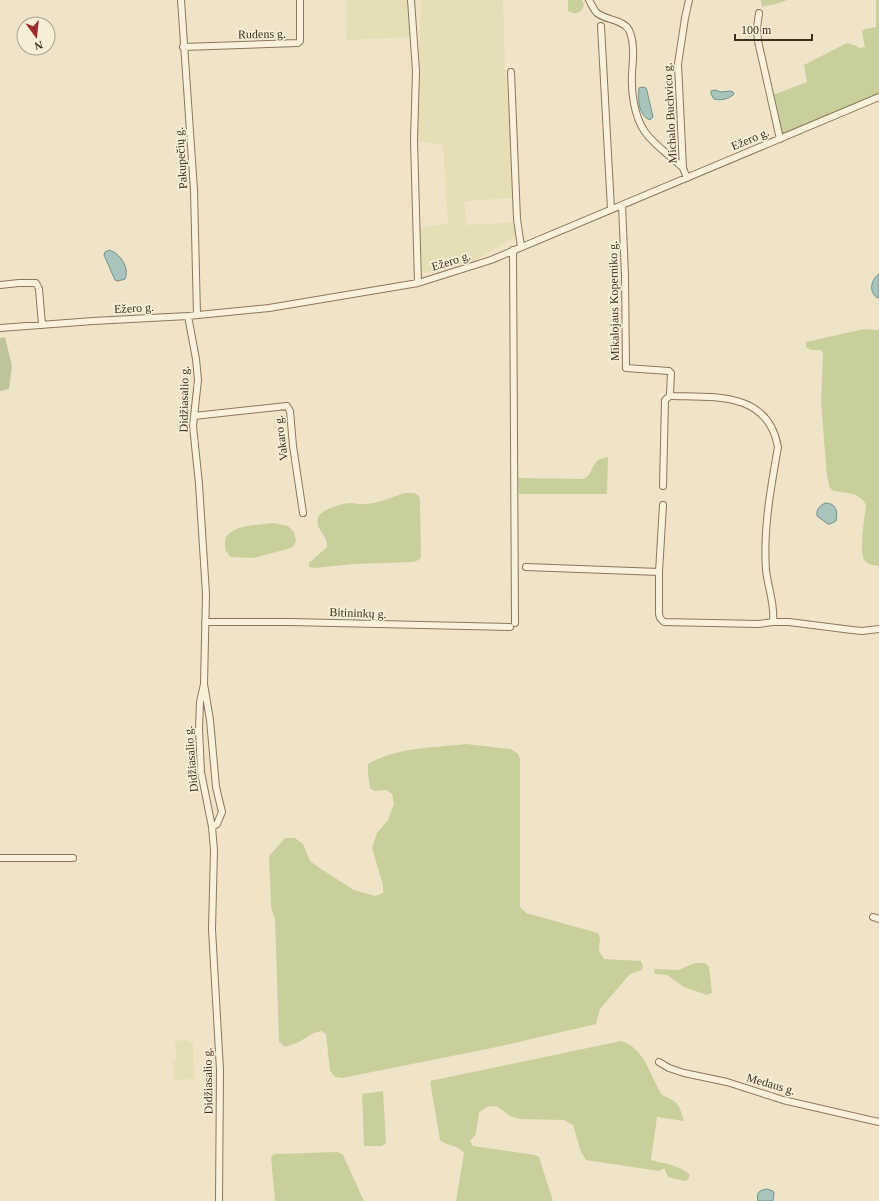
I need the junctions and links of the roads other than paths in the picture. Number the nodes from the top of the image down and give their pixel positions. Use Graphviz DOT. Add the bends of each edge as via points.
graph roads {
  1 [pos="181,0"];
  2 [pos="300,0"];
  3 [pos="411,0"];
  4 [pos="589,0"];
  5 [pos="689,0"];
  6 [pos="596,12"];
  7 [pos="759,13"];
  8 [pos="604,17"];
  9 [pos="601,26"];
  10 [pos="183,48"];
  11 [pos="511,72"];
  12 [pos="879,97"];
  13 [pos="780,139"];
  14 [pos="683,168"];
  15 [pos="687,178"];
  16 [pos="622,205"];
  17 [pos="611,210"];
  18 [pos="521,247"];
  19 [pos="513,250"];
  20 [pos="418,283"];
  21 [pos="0,285"];
  22 [pos="197,315"];
  23 [pos="188,316"];
  24 [pos="42,325"];
  25 [pos="0,328"];
  26 [pos="671,395"];
  27 [pos="194,416"];
  28 [pos="663,486"];
  29 [pos="663,505"];
  30 [pos="303,513"];
  31 [pos="526,568"];
  32 [pos="659,572"];
  33 [pos="205,622"];
  34 [pos="774,622"];
  35 [pos="879,629"];
  36 [pos="204,684"];
  37 [pos="212,828"];
  38 [pos="0,858"];
  39 [pos="73,858"];
  40 [pos="659,1062"];
  41 [pos="879,1122"];
  42 [pos="219,1201"];
  1 -- 10 [label="street, Pakupečių g."];
  2 -- 10 [label="street, Rudens g." via="298,44"];
  3 -- 20 [label="street" via="416,71 414,140"];
  4 -- 6 [label="street"];
  5 -- 14 [label="street, Michalo Buchvico g." via="678,64"];
  6 -- 8 [label="street"];
  6 -- 9 [label="street"];
  7 -- 13 [label="street" via="758,41"];
  8 -- 9 [label="street"];
  8 -- 14 [label="street" via="625,25 630,32 633,52 633,95 641,125 650,139"];
  9 -- 17 [label="street"];
  10 -- 22 [label="street, Pakupečių g." via="194,190"];
  11 -- 18 [label="street" via="517,219"];
  12 -- 13 [label="street, Ežero g."];
  13 -- 15 [label="street, Ežero g."];
  14 -- 15 [label="street, Michalo Buchvico g."];
  15 -- 16 [label="street, Ežero g."];
  16 -- 17 [label="street, Ežero g."];
  16 -- 26 [label="street, Mikalojaus Koperniko g." via="626,368 669,371"];
  17 -- 18 [label="street, Ežero g."];
  18 -- 19 [label="street, Ežero g."];
  19 -- 20 [label="street, Ežero g." via="474,266"];
  19 -- 33 [label="street, Bitininkų g." via="512,625"];
  20 -- 22 [label="street, Ežero g." via="269,308"];
  21 -- 24 [label="street" via="36,283 39,289"];
  22 -- 23 [label="street, Ežero g."];
  23 -- 24 [label="street, Ežero g."];
  23 -- 27 [label="street, Didžiasalio g." via="198,380"];
  24 -- 25 [label="street, Ežero g."];
  26 -- 28 [label="street" via="665,400"];
  26 -- 34 [label="street" via="714,396 746,404 762,413 772,427 778,447 768,509 766,570"];
  27 -- 30 [label="street, Vakaro g." via="287,406 290,411"];
  27 -- 33 [label="street, Didžiasalio g." via="206,594"];
  29 -- 32 [label="street"];
  31 -- 32 [label="street"];
  32 -- 34 [label="street" via="659,614 664,622"];
  33 -- 36 [label="street, Didžiasalio g."];
  34 -- 35 [label="street" via="862,631"];
  36 -- 37 [label="street, Didžiasalio g." via="200,702 199,730 203,786"];
  36 -- 37 [label="street" via="216,787 222,812 217,824"];
  37 -- 42 [label="street, Didžiasalio g." via="212,929 220,1070"];
  38 -- 39 [label="street"];
  40 -- 41 [label="street, Medaus g." via="684,1073 727,1082 790,1102"];
}
